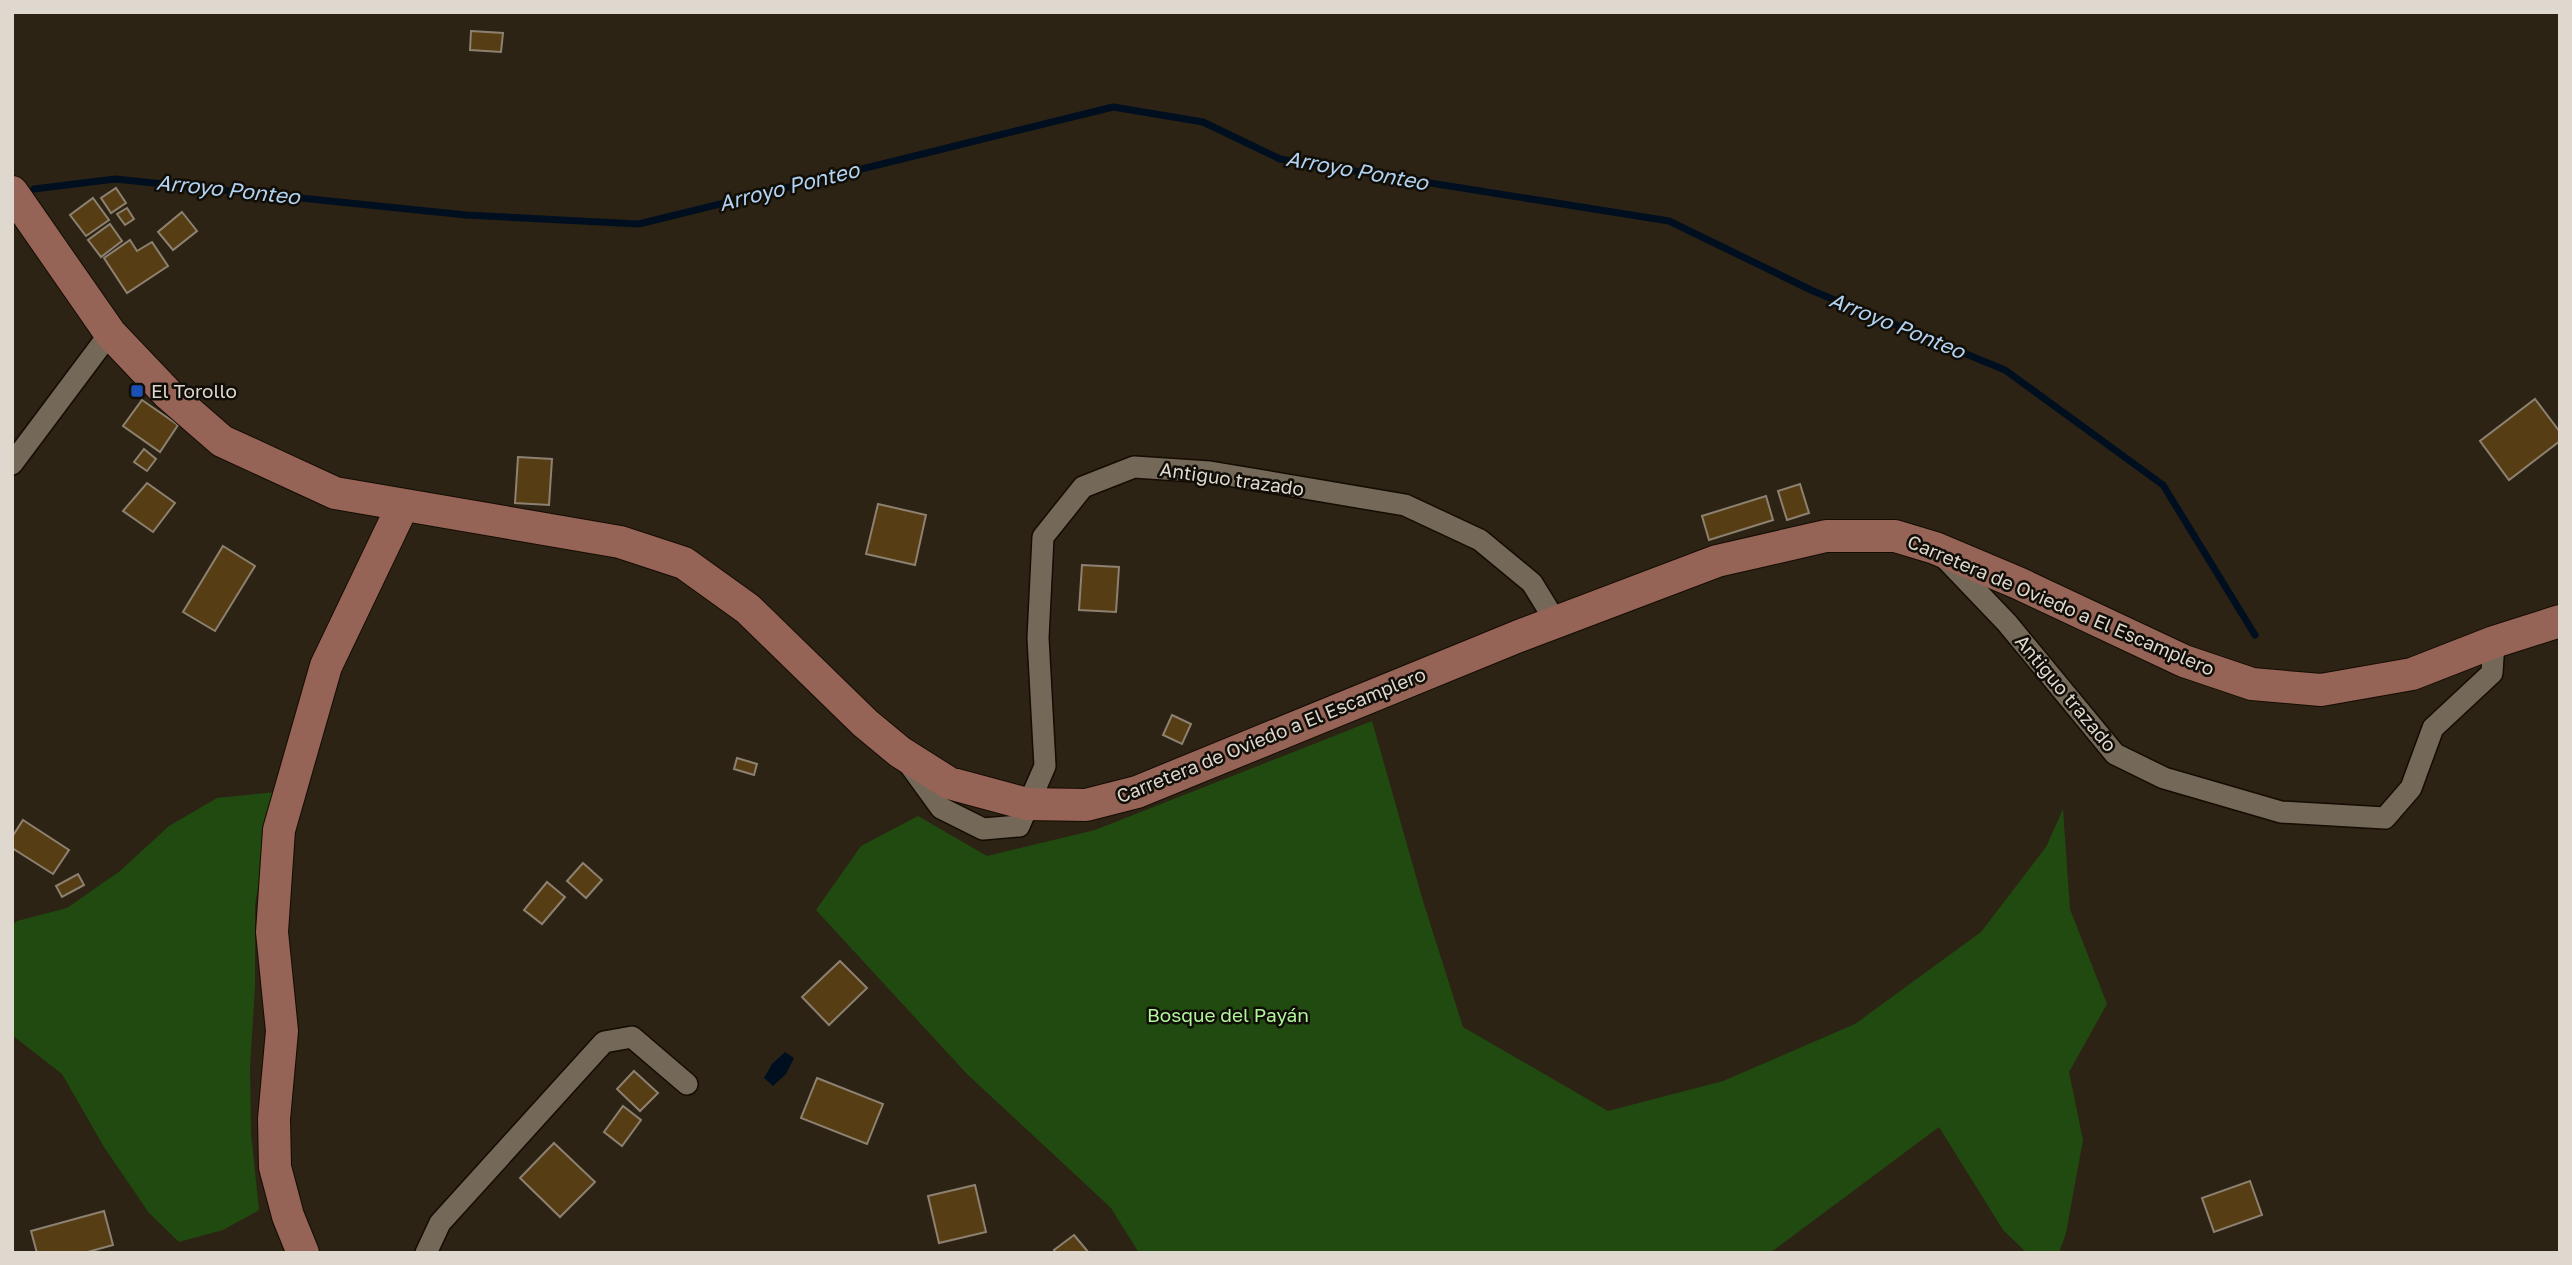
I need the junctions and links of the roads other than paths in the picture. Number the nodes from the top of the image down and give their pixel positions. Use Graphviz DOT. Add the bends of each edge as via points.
graph roads {
  1 [pos="12,192"];
  2 [pos="110,333"];
  3 [pos="12,464"];
  4 [pos="403,505"];
  5 [pos="1935,548"];
  6 [pos="2560,621"];
  7 [pos="1556,622"];
  8 [pos="2494,642"];
  9 [pos="1027,804"];
  10 [pos="687,1084"];
  11 [pos="303,1253"];
  12 [pos="426,1253"];
  1 -- 2 [label="street, Carretera de Oviedo a El Escamplero"];
  2 -- 3 [label="street"];
  2 -- 4 [label="street, Carretera de Oviedo a El Escamplero" via="222,441 335,493"];
  4 -- 9 [label="street, Carretera de Oviedo a El Escamplero" via="620,542 684,563 748,609 900,752 949,783"];
  4 -- 11 [label="street" via="326,666 279,830 272,932 282,1031 275,1167"];
  5 -- 7 [label="street, Carretera de Oviedo a El Escamplero" via="1895,536 1826,536 1717,561"];
  5 -- 8 [label="street, Carretera de Oviedo a El Escamplero" via="2184,661 2252,684 2321,690 2412,674"];
  5 -- 8 [label="street, Antiguo trazado" via="2007,623 2115,754 2164,778 2281,812 2385,818 2412,788 2433,728 2492,673"];
  6 -- 8 [label="street, Carretera de Oviedo a El Escamplero"];
  7 -- 9 [label="street, Carretera de Oviedo a El Escamplero" via="1137,792 1086,805"];
  7 -- 9 [label="street, Antiguo trazado" via="1532,583 1480,540 1405,505 1210,472 1134,467 1083,486 1043,537 1038,638 1045,766"];
  10 -- 12 [label="street" via="632,1037 604,1042 440,1223"];
}
